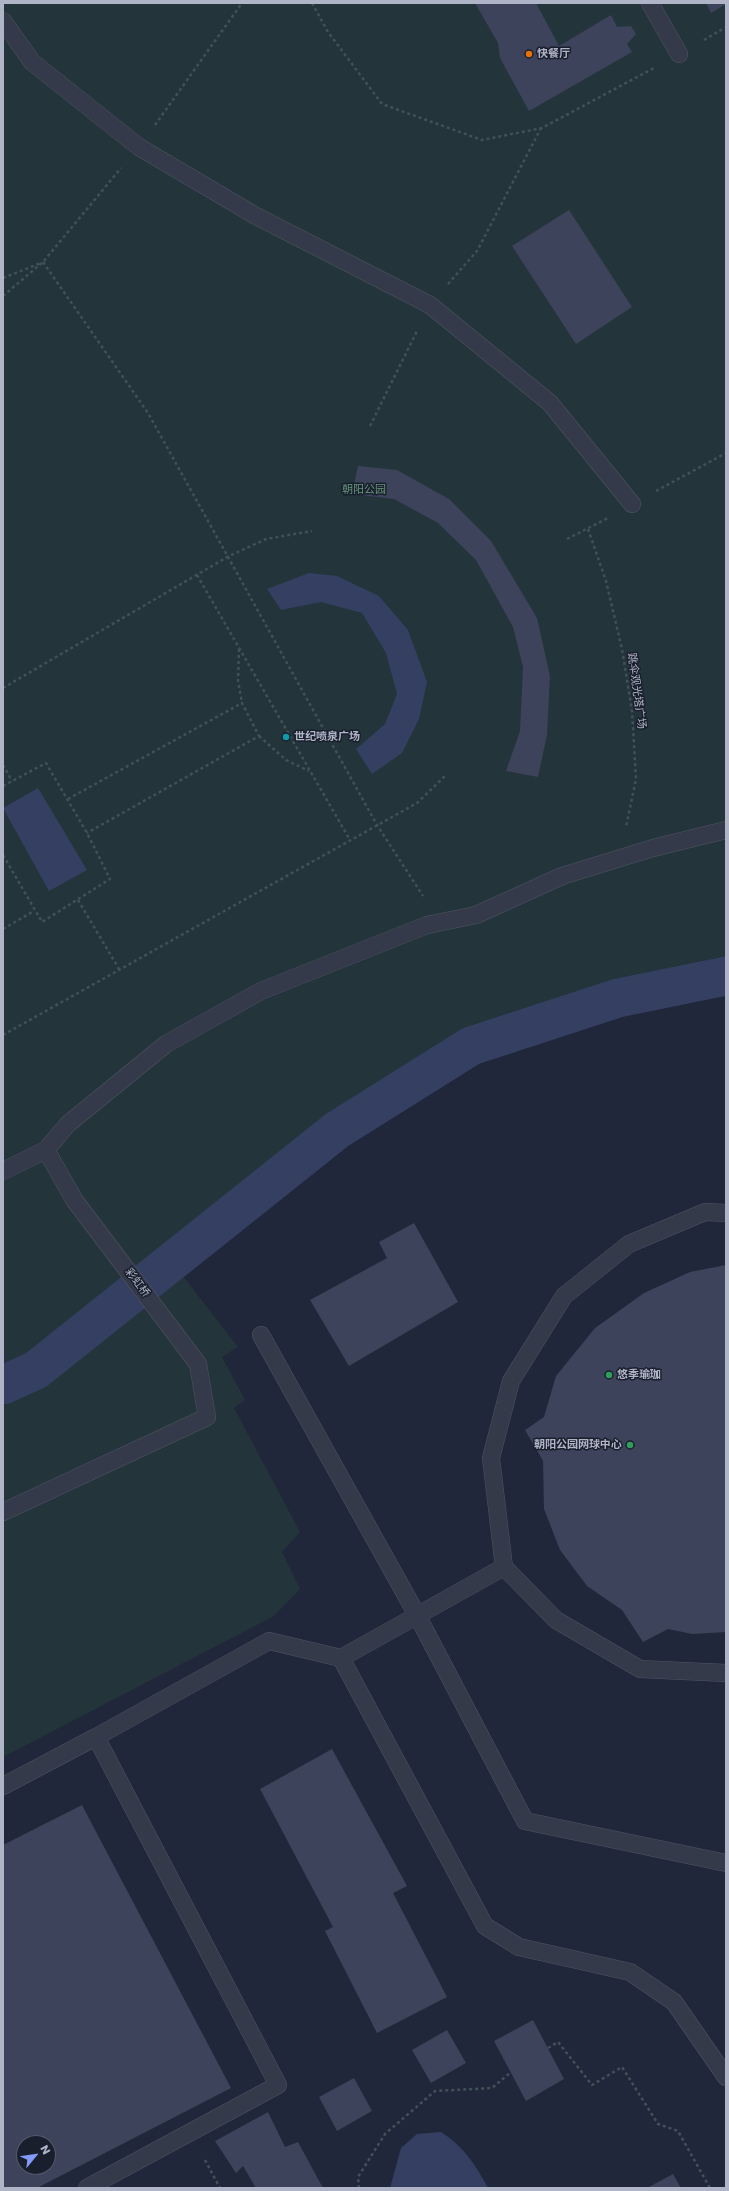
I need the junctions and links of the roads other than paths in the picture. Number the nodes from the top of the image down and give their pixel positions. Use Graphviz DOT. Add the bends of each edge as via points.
graph roads {
  1 [pos="650,3"];
  2 [pos="3,21"];
  3 [pos="679,54"];
  4 [pos="632,504"];
  5 [pos="726,830"];
  6 [pos="46,1150"];
  7 [pos="3,1171"];
  8 [pos="726,1213"];
  9 [pos="261,1335"];
  10 [pos="3,1512"];
  11 [pos="504,1567"];
  12 [pos="417,1615"];
  13 [pos="341,1658"];
  14 [pos="726,1672"];
  15 [pos="96,1737"];
  16 [pos="3,1786"];
  17 [pos="726,1863"];
  18 [pos="726,2078"];
  19 [pos="87,2188"];
  1 -- 3 [label="lane"];
  2 -- 4 [label="lane" via="32,62 139,147 256,216 430,305 550,403"];
  5 -- 6 [label="lane" via="653,848 562,876 476,915 427,925 261,991 166,1044 68,1124"];
  6 -- 7 [label="lane"];
  6 -- 10 [label="lane, 彩虹桥" via="75,1201 198,1364 207,1417"];
  8 -- 11 [label="lane" via="705,1212 629,1244 564,1296 511,1381 491,1458"];
  9 -- 12 [label="lane"];
  11 -- 12 [label="lane"];
  11 -- 14 [label="lane" via="556,1620 640,1669"];
  12 -- 13 [label="lane"];
  12 -- 17 [label="lane" via="525,1821"];
  13 -- 15 [label="lane" via="269,1641"];
  13 -- 18 [label="lane" via="485,1926 519,1947 630,1972 674,2002"];
  15 -- 16 [label="lane"];
  15 -- 19 [label="lane" via="278,2085"];
}
